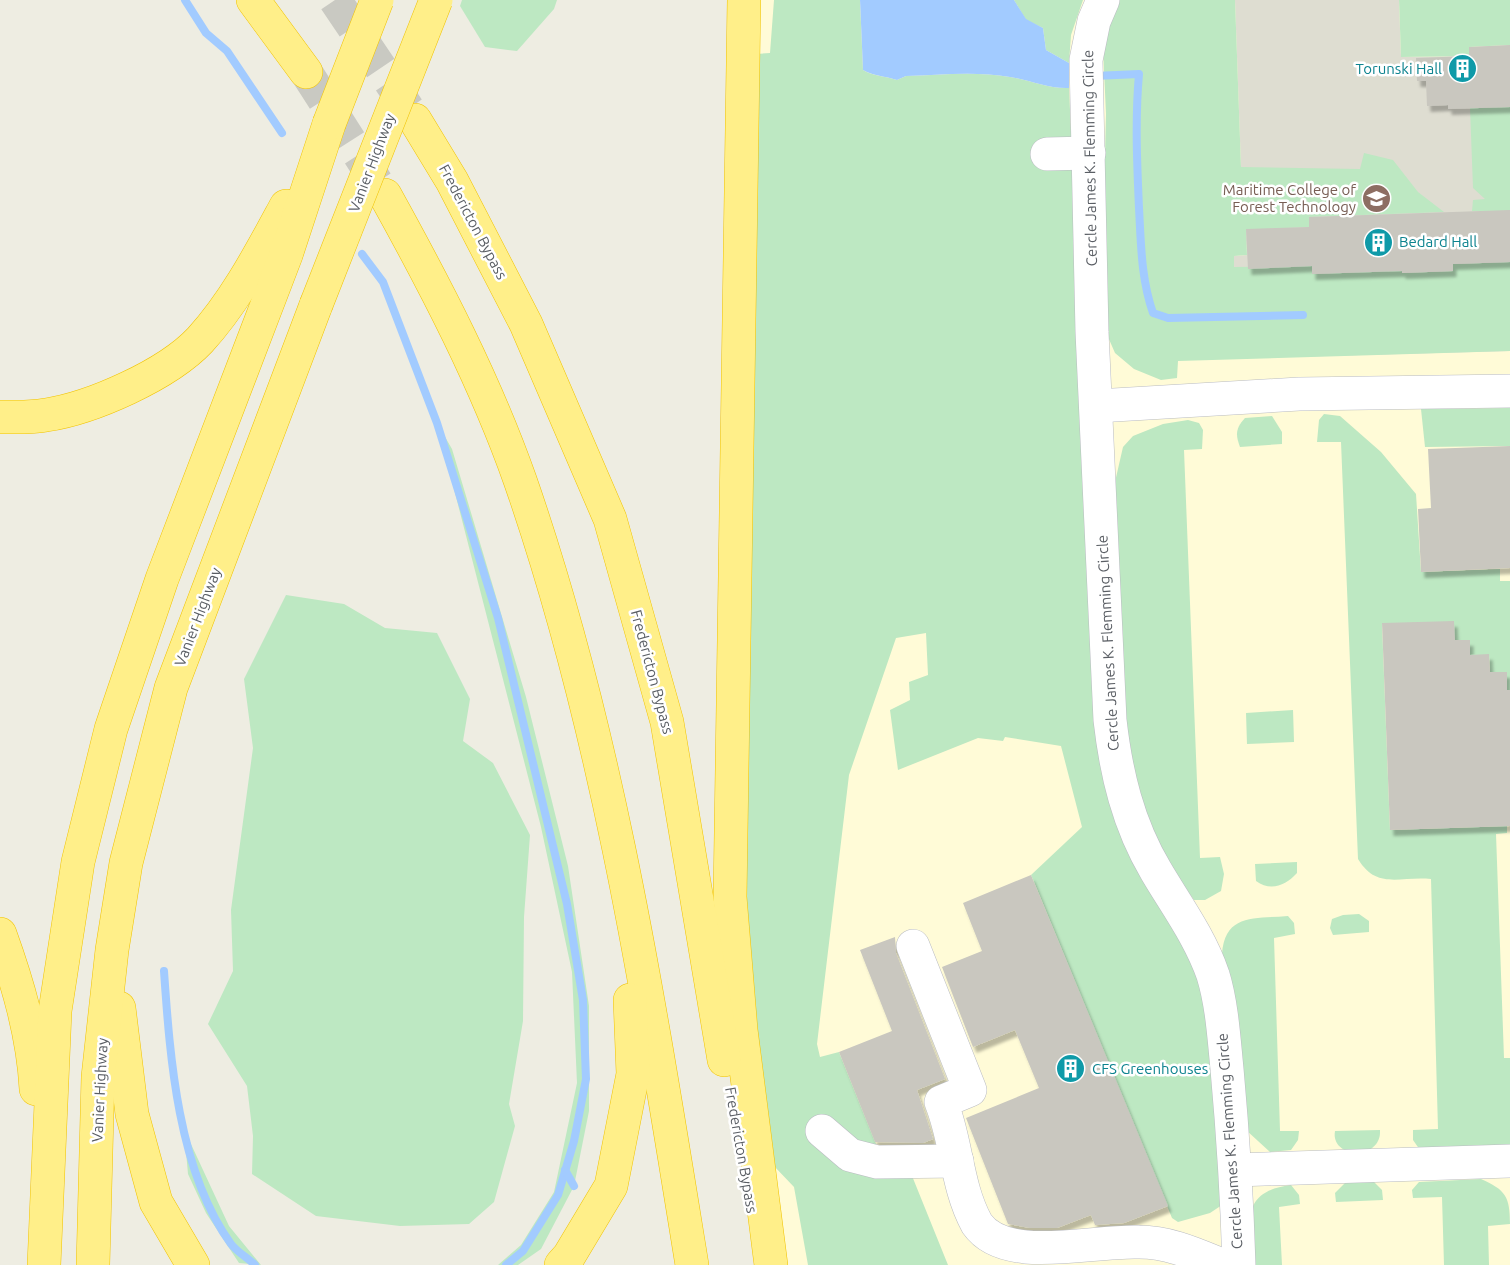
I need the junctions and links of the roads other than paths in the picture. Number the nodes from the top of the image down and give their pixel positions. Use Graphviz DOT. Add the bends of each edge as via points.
graph roads {
  1 [pos="238,0"];
  2 [pos="377,0"];
  3 [pos="436,0"];
  4 [pos="744,0"];
  5 [pos="1103,0"];
  6 [pos="263,13"];
  7 [pos="306,72"];
  8 [pos="415,120"];
  9 [pos="1089,153"];
  10 [pos="1047,154"];
  11 [pos="385,195"];
  12 [pos="279,244"];
  13 [pos="1510,391"];
  14 [pos="1097,406"];
  15 [pos="0,417"];
  16 [pos="623,863"];
  17 [pos="0,934"];
  18 [pos="913,946"];
  19 [pos="112,950"];
  20 [pos="822,1131"];
  21 [pos="957,1161"];
  22 [pos="1510,1161"];
  23 [pos="1236,1170"];
  24 [pos="45,1252"];
  25 [pos="93,1265"];
  26 [pos="193,1265"];
  27 [pos="561,1265"];
  28 [pos="692,1265"];
  29 [pos="762,1265"];
  30 [pos="771,1265"];
  31 [pos="1222,1265"];
  32 [pos="1239,1265"];
  1 -- 6 [label="highway"];
  2 -- 12 [label="highway, bridge"];
  3 -- 19 [label="highway, Vanier Highway, bridge" via="171,688 126,862"];
  4 -- 30 [label="highway" via="730,897 741,1030"];
  5 -- 9 [label="street, Cercle James K. Flemming Circle" via="1087,49"];
  6 -- 7 [label="highway"];
  8 -- 29 [label="highway, Fredericton Bypass" via="452,181 526,324 609,519 667,722"];
  9 -- 10 [label="street"];
  9 -- 14 [label="street, Cercle James K. Flemming Circle"];
  11 -- 16 [label="highway" via="464,344 519,478 557,594"];
  12 -- 15 [label="highway" via="245,279 199,341 149,379 85,405 45,416"];
  12 -- 24 [label="highway" via="111,729 83,840 55,1011"];
  13 -- 14 [label="street" via="1299,394"];
  14 -- 23 [label="street, Cercle James K. Flemming Circle" via="1115,768 1124,801 1154,869 1194,933 1213,976 1224,1037"];
  16 -- 27 [label="highway" via="633,1074 611,1186"];
  16 -- 28 [label="highway"];
  17 -- 24 [label="highway" via="18,985 34,1060"];
  18 -- 21 [label="street" via="970,1090 941,1102"];
  19 -- 25 [label="highway, Vanier Highway" via="98,1077"];
  19 -- 26 [label="highway" via="132,1114 156,1202"];
  20 -- 21 [label="street" via="850,1155 877,1162"];
  21 -- 31 [label="street" via="965,1198 978,1226 994,1244 1018,1253 1138,1242 1172,1246"];
  22 -- 23 [label="street"];
  23 -- 32 [label="street, Cercle James K. Flemming Circle"];
}
